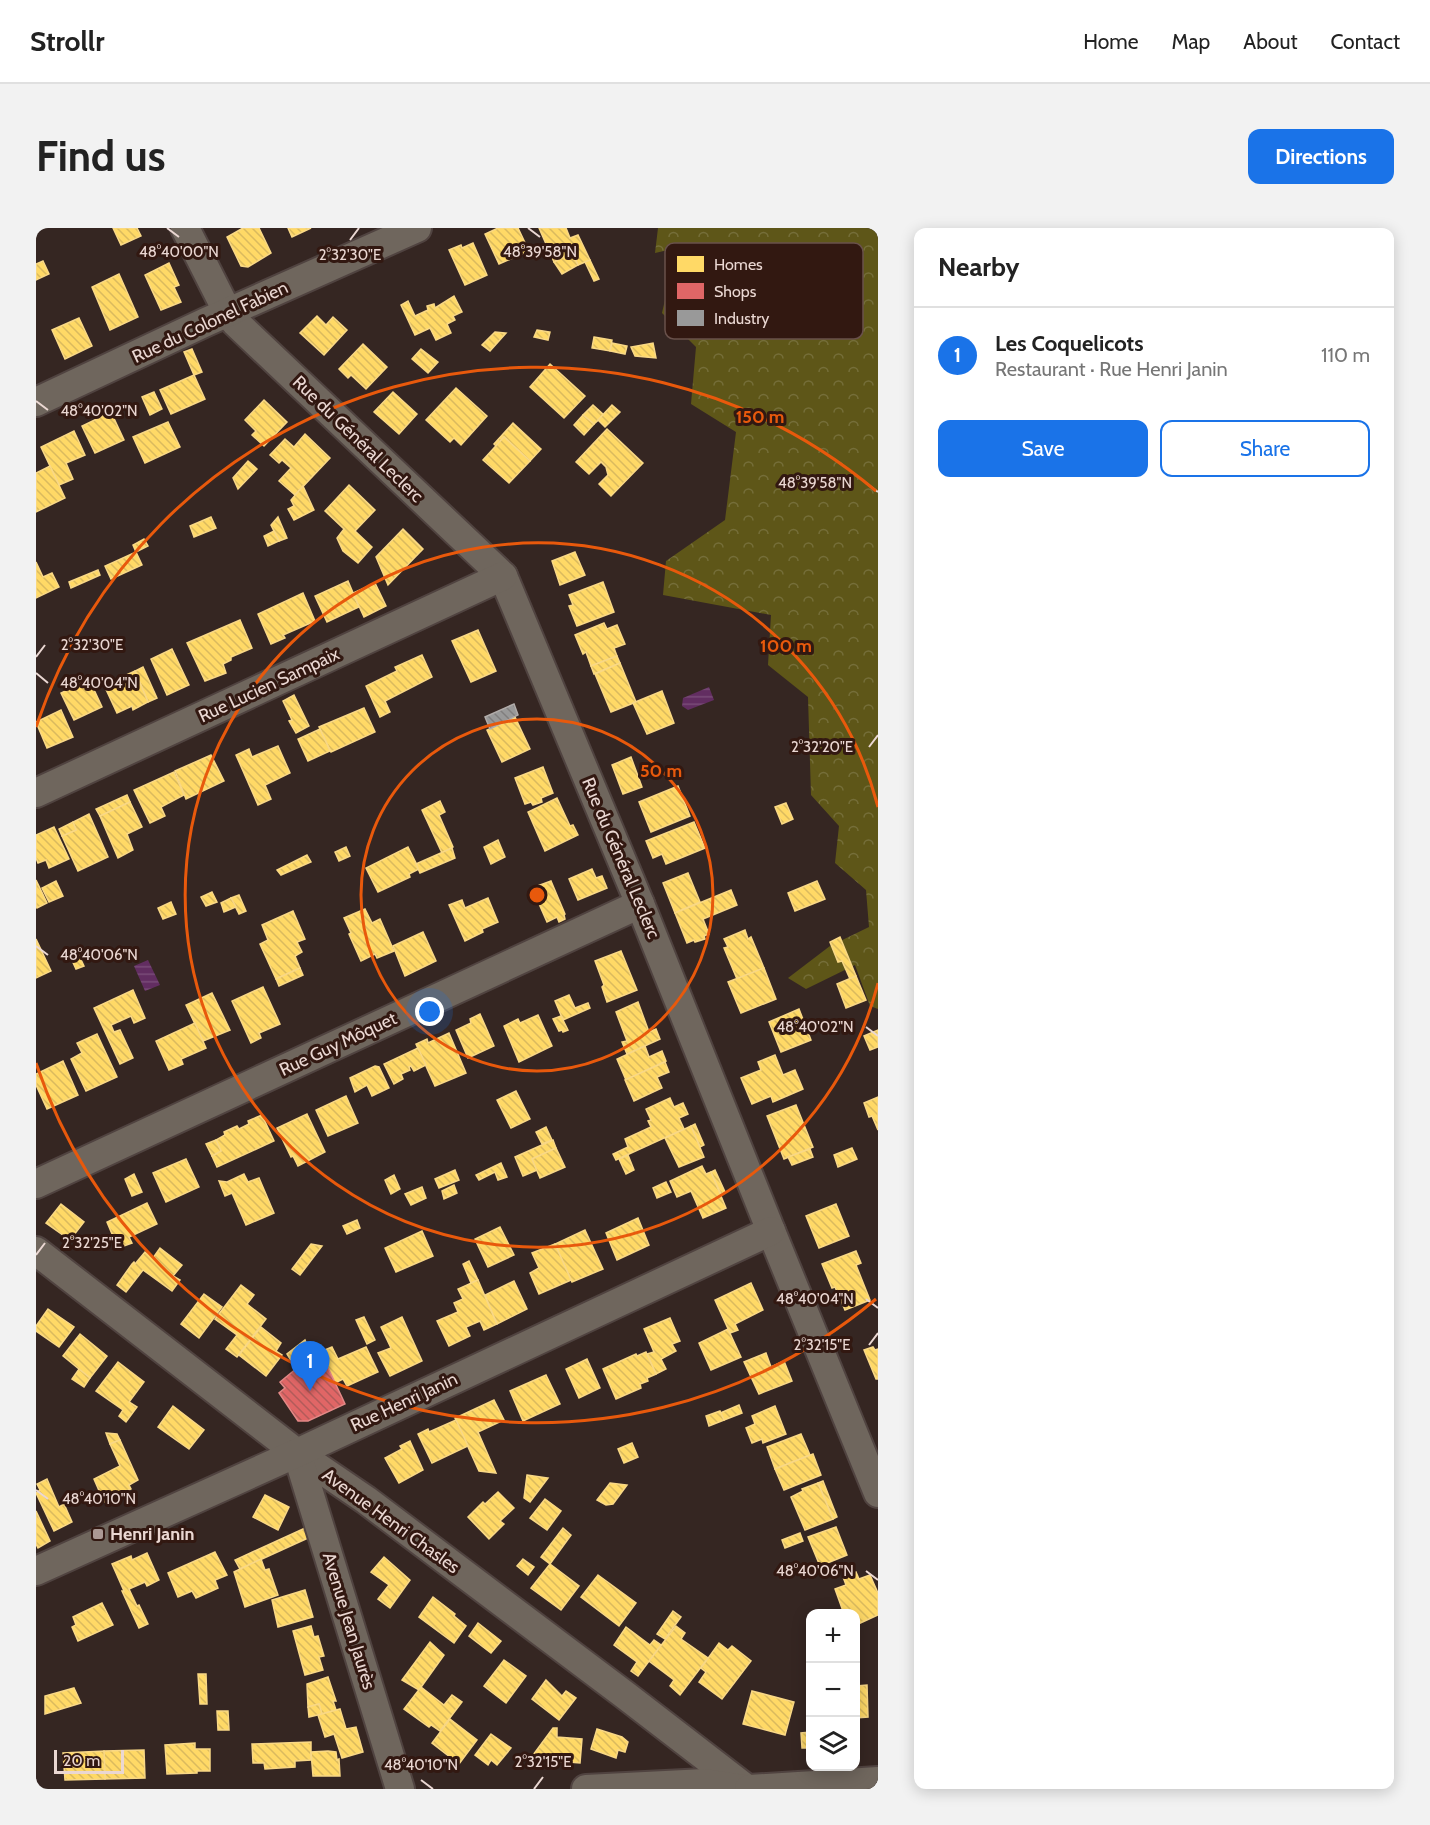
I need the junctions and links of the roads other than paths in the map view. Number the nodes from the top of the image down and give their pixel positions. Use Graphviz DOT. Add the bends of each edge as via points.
graph roads {
  1 [pos="185,228"];
  2 [pos="417,228"];
  3 [pos="228,313"];
  4 [pos="36,402"];
  5 [pos="503,576"];
  6 [pos="36,793"];
  7 [pos="640,904"];
  8 [pos="36,1184"];
  9 [pos="771,1231"];
  10 [pos="36,1251"];
  11 [pos="297,1453"];
  12 [pos="878,1493"];
  13 [pos="36,1571"];
  14 [pos="878,1781"];
  15 [pos="400,1789"];
  16 [pos="586,1789"];
  17 [pos="748,1789"];
  1 -- 3 [label="street, Rue du Général Leclerc"];
  2 -- 3 [label="street, Rue du Colonel Fabien"];
  3 -- 4 [label="street, Rue du Colonel Fabien"];
  3 -- 5 [label="street, Rue du Général Leclerc"];
  5 -- 6 [label="street, Rue Lucien Sampaix"];
  5 -- 7 [label="street, Rue du Général Leclerc"];
  7 -- 8 [label="street, Rue Guy Môquet"];
  7 -- 9 [label="street, Rue du Général Leclerc"];
  9 -- 11 [label="street, Rue Henri Janin"];
  9 -- 12 [label="street, Rue du Général Leclerc"];
  10 -- 11 [label="street, Avenue Henri Chasles"];
  11 -- 13 [label="street, Rue Henri Janin"];
  11 -- 15 [label="street, Avenue Jean Jaurès"];
  11 -- 17 [label="street, Avenue Henri Chasles" via="366,1500"];
  14 -- 17 [label="street"];
  16 -- 17 [label="street" via="705,1783"];
}
